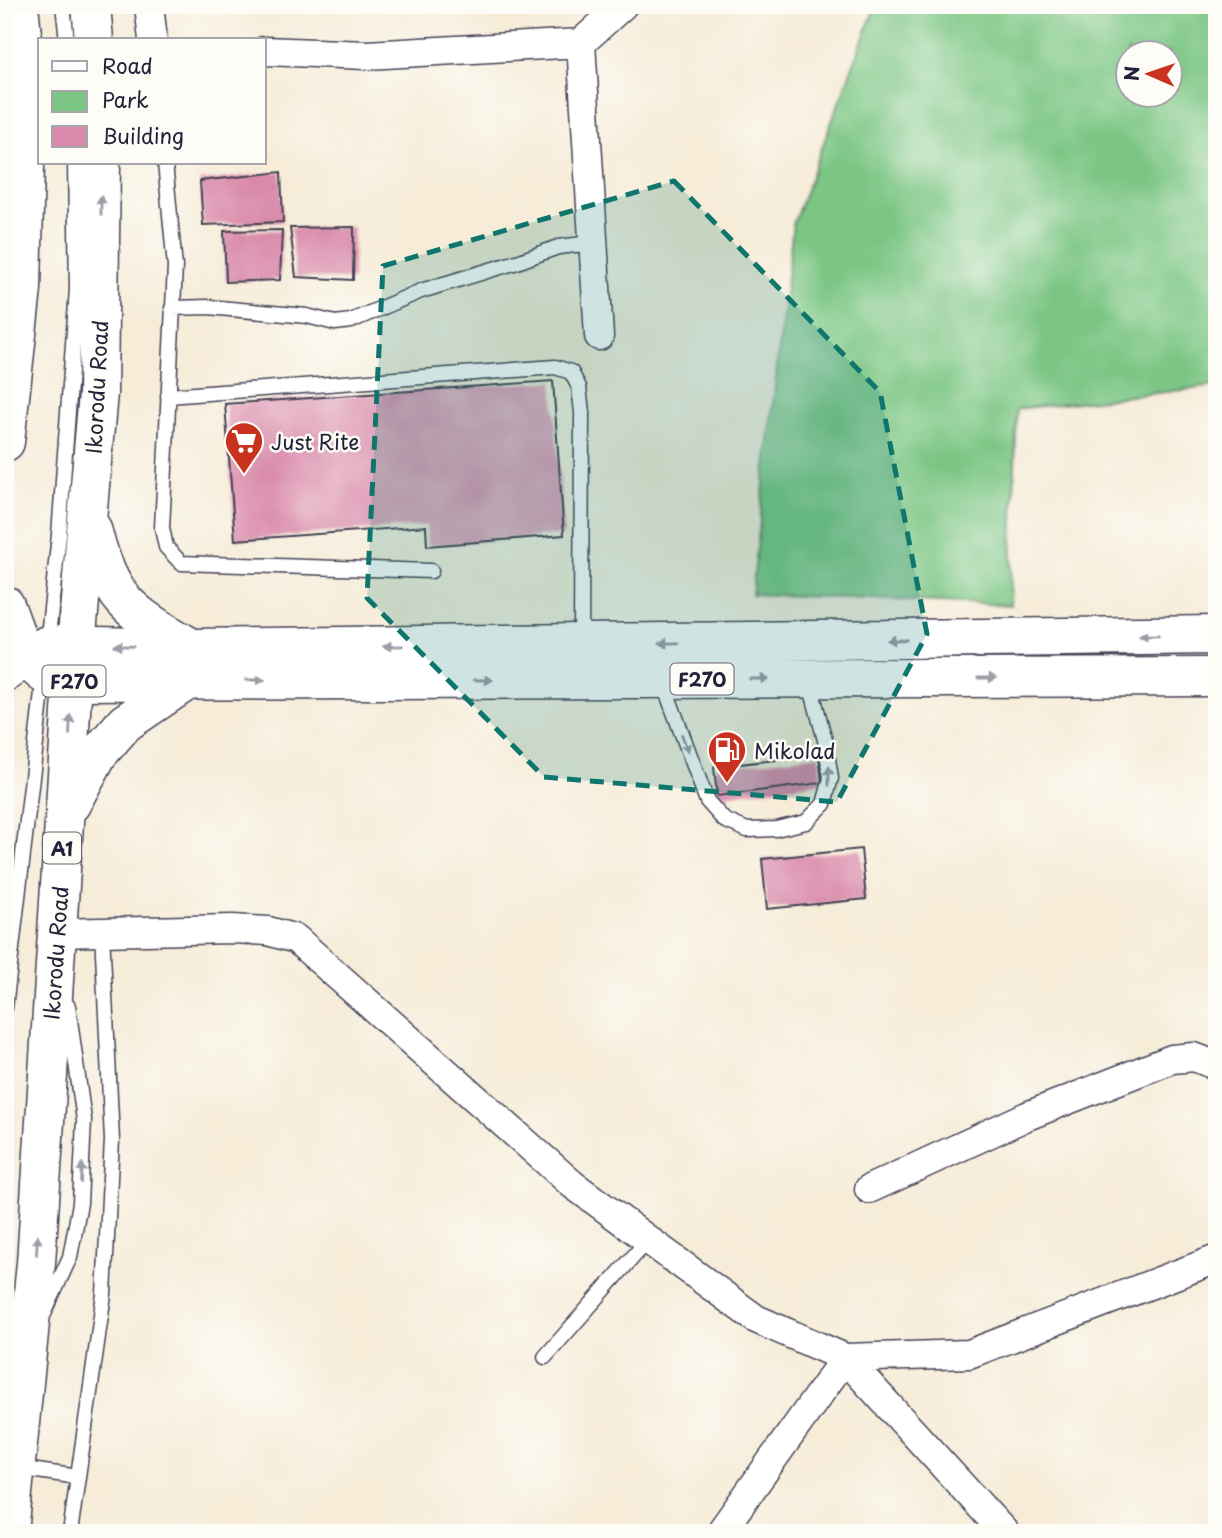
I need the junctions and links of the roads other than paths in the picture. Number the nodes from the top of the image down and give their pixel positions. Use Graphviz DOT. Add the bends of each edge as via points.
graph roads {
  1 [pos="63,5"];
  2 [pos="91,5"];
  3 [pos="149,5"];
  4 [pos="624,5"];
  5 [pos="16,14"];
  6 [pos="67,38"];
  7 [pos="94,38"];
  8 [pos="153,38"];
  9 [pos="581,43"];
  10 [pos="266,51"];
  11 [pos="75,164"];
  12 [pos="101,164"];
  13 [pos="165,164"];
  14 [pos="593,243"];
  15 [pos="172,308"];
  16 [pos="599,335"];
  17 [pos="168,396"];
  18 [pos="5,442"];
  19 [pos="88,515"];
  20 [pos="431,571"];
  21 [pos="5,605"];
  22 [pos="1217,635"];
  23 [pos="580,644"];
  24 [pos="45,662"];
  25 [pos="190,664"];
  26 [pos="1217,677"];
  27 [pos="808,678"];
  28 [pos="661,679"];
  29 [pos="65,815"];
  30 [pos="102,932"];
  31 [pos="56,933"];
  32 [pos="5,1008"];
  33 [pos="1217,1068"];
  34 [pos="869,1189"];
  35 [pos="648,1240"];
  36 [pos="1217,1259"];
  37 [pos="545,1357"];
  38 [pos="845,1357"];
  39 [pos="15,1467"];
  40 [pos="78,1477"];
  41 [pos="9,1533"];
  42 [pos="70,1533"];
  43 [pos="720,1533"];
  44 [pos="1005,1533"];
  1 -- 6 [label="lane"];
  2 -- 7 [label="main road"];
  3 -- 8 [label="street"];
  4 -- 9 [label="street"];
  5 -- 18 [label="main road" via="27,83 22,289"];
  9 -- 10 [label="street" via="367,55"];
  9 -- 14 [label="street"];
  11 -- 24 [label="lane" via="77,289"];
  19 -- 12 [label="main road, Ikorodu Road / A1, one-way" via="98,393"];
  13 -- 15 [label="lane" via="175,267"];
  14 -- 15 [label="lane" via="558,247 421,291 351,321 335,323 208,307"];
  14 -- 16 [label="street"];
  15 -- 17 [label="lane"];
  17 -- 20 [label="lane" via="162,528 166,547 181,563"];
  17 -- 23 [label="lane" via="555,368 571,372 579,387 582,412"];
  19 -- 24 [label="main road, Ikorodu Road / A1"];
  25 -- 19 [label="main road, one-way" via="153,625 127,606 113,587"];
  21 -- 24 [label="main road, F270"];
  22 -- 23 [label="main road, F270, one-way"];
  23 -- 25 [label="main road, F270, one-way"];
  24 -- 25 [label="main road, F270"];
  29 -- 24 [label="main road, Ikorodu Road / A1, one-way"];
  24 -- 32 [label="lane"];
  25 -- 28 [label="main road, F270, one-way"];
  25 -- 29 [label="main road" via="98,754"];
  27 -- 26 [label="main road, F270, one-way"];
  28 -- 27 [label="main road, F270, one-way"];
  28 -- 27 [label="lane, one-way" via="707,801 724,821 747,830 806,822 824,804 831,778"];
  29 -- 31 [label="main road, Ikorodu Road / A1"];
  30 -- 31 [label="street"];
  30 -- 35 [label="street" via="244,930 296,939 572,1184"];
  30 -- 40 [label="lane" via="112,1140 104,1294"];
  39 -- 31 [label="main road, Ikorodu Road / A1, one-way" via="36,1263"];
  33 -- 34 [label="street" via="1194,1057 1172,1059 1027,1116"];
  35 -- 37 [label="lane"];
  35 -- 38 [label="street" via="756,1319"];
  36 -- 38 [label="street" via="969,1354"];
  38 -- 43 [label="street"];
  38 -- 44 [label="street"];
  39 -- 40 [label="lane"];
  39 -- 41 [label="main road, Ikorodu Road / A1"];
  40 -- 42 [label="lane"];
}
